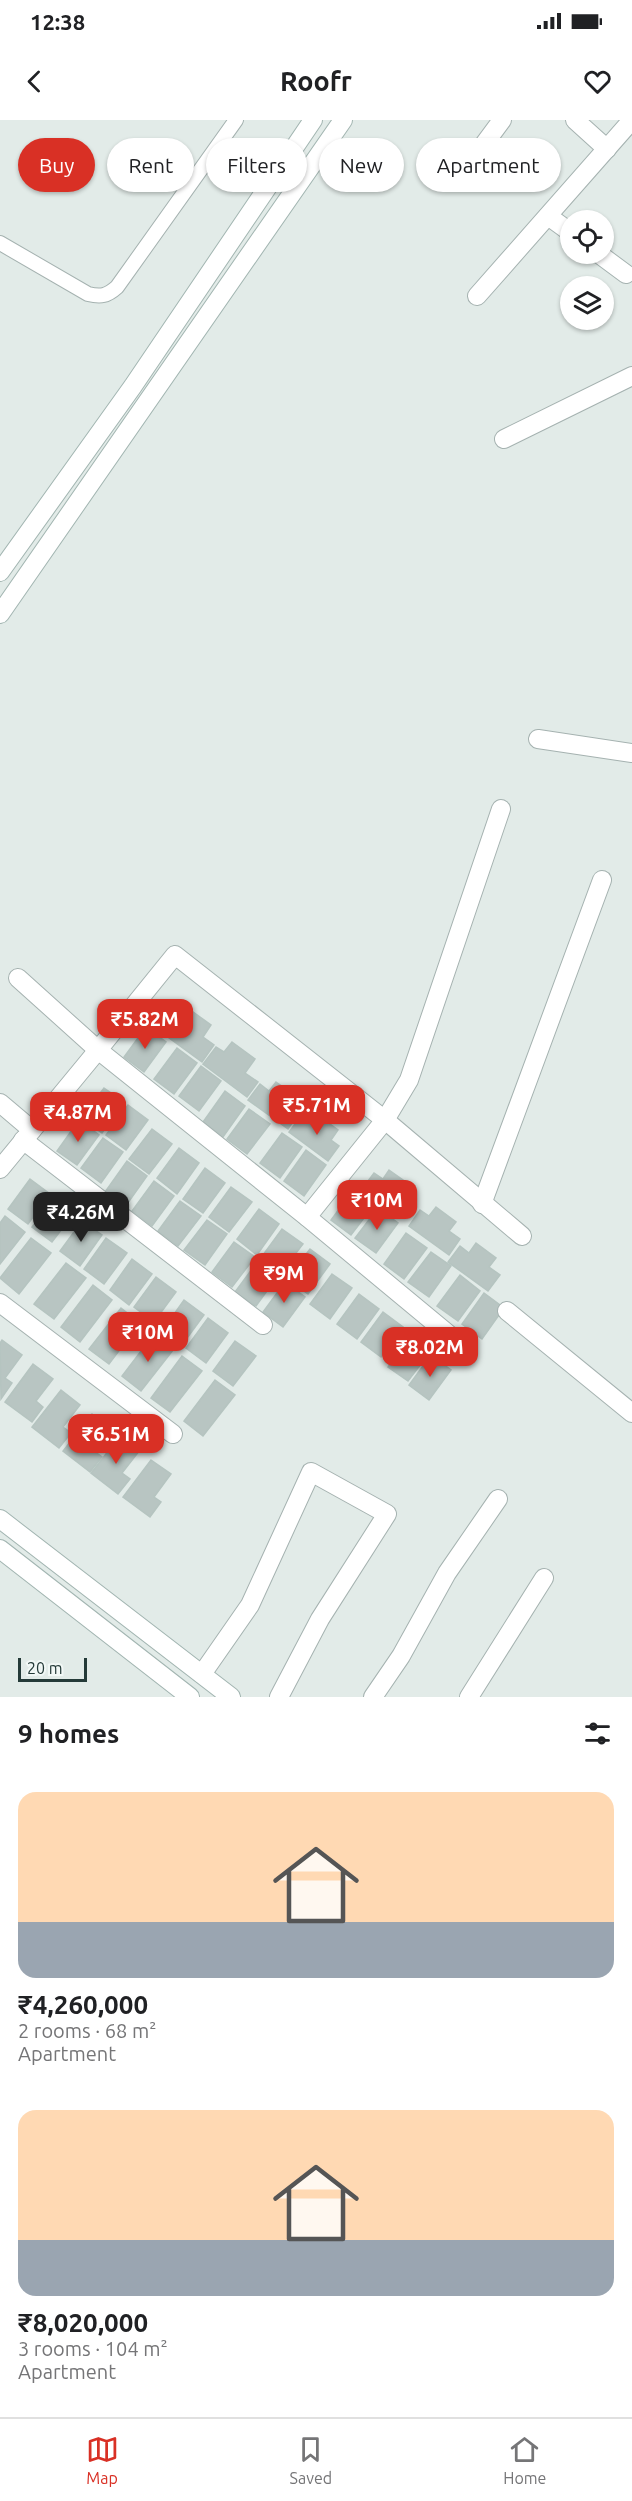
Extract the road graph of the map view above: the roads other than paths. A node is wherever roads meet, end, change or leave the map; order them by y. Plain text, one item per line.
1 (236, 120) edge
2 (312, 120) edge
3 (343, 120) edge
4 (502, 120) edge
5 (575, 120) edge
6 (632, 120) edge
7 (489, 138) edge
8 (619, 144) edge
9 (548, 216) junction
10 (560, 225) edge
11 (0, 243) edge
12 (612, 264) edge
13 (626, 274) dead end
14 (477, 296) dead end
15 (632, 376) edge
16 (504, 439) dead end
17 (0, 572) edge
18 (0, 614) edge
19 (538, 738) dead end
20 (632, 753) edge
21 (501, 809) dead end
22 (602, 880) dead end
23 (18, 978) dead end
24 (98, 1050) junction
25 (0, 1103) edge
26 (385, 1120) junction
27 (28, 1135) junction
28 (0, 1169) edge
29 (483, 1204) junction
30 (307, 1217) junction
31 (522, 1236) dead end
32 (0, 1303) edge
33 (507, 1311) dead end
34 (263, 1325) dead end
35 (465, 1348) dead end
36 (632, 1413) edge
37 (173, 1434) dead end
38 (498, 1499) dead end
39 (0, 1519) edge
40 (0, 1550) edge
41 (544, 1578) dead end
42 (202, 1674) junction
43 (190, 1697) edge
44 (231, 1697) edge
45 (279, 1697) edge
46 (373, 1697) edge
47 (469, 1697) edge

1 - 11 lane
2 - 17 street
3 - 18 street
4 - 7 street
5 - 8 street
6 - 8 street
8 - 9 street
9 - 10 street
9 - 14 street
12 - 13 street
15 - 16 street
19 - 20 street
21 - 26 street
22 - 29 street
23 - 24 street
24 - 26 street
24 - 27 street
24 - 30 street
25 - 27 street
26 - 29 street
26 - 30 street
27 - 28 street
27 - 34 street
29 - 31 street
30 - 35 street
32 - 37 street
33 - 36 street
38 - 46 street
39 - 42 street
40 - 43 street
41 - 47 street
42 - 44 street
42 - 45 street

